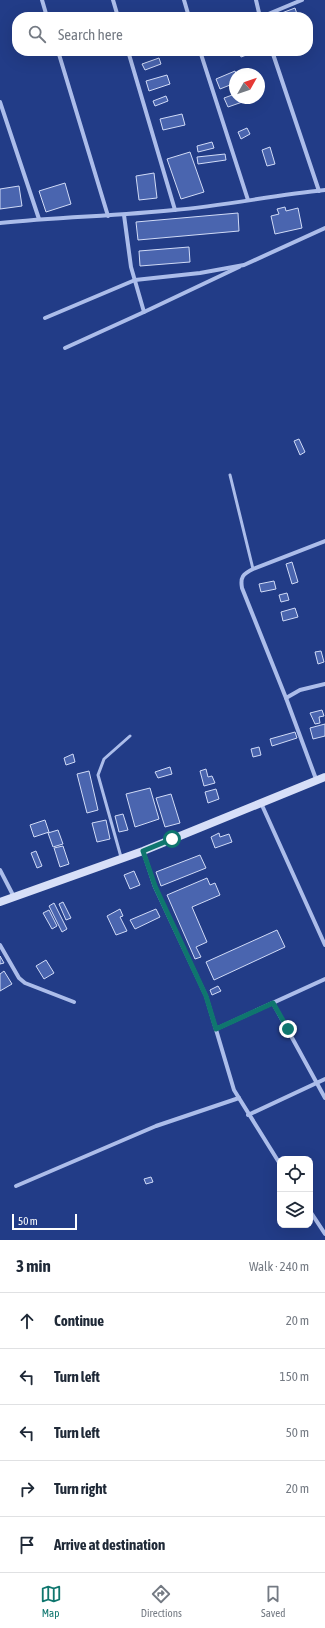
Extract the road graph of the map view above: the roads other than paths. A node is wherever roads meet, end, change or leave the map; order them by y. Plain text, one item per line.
1 (42, 0) edge
2 (113, 0) edge
3 (184, 0) edge
4 (256, 0) edge
5 (302, 0) edge
6 (46, 12) edge
7 (117, 12) edge
8 (188, 12) edge
9 (260, 12) edge
10 (273, 12) edge
11 (60, 56) edge
12 (129, 56) edge
13 (202, 56) edge
14 (274, 56) edge
15 (0, 102) edge
16 (325, 190) edge
17 (319, 191) junction
18 (248, 200) junction
19 (175, 210) junction
20 (124, 215) junction
21 (108, 216) junction
22 (39, 219) junction
23 (0, 223) edge
24 (325, 228) edge
25 (244, 265) junction
26 (135, 280) junction
27 (144, 312) junction
28 (45, 318) dead end
29 (65, 348) dead end
30 (230, 475) dead end
31 (325, 541) edge
32 (253, 569) junction
33 (325, 684) edge
34 (286, 698) junction
35 (130, 736) dead end
36 (322, 779) edge
37 (261, 802) junction
38 (143, 851) junction
39 (122, 859) junction
40 (0, 870) edge
41 (14, 897) junction
42 (0, 902) edge
43 (0, 945) edge
44 (325, 945) edge
45 (325, 979) edge
46 (74, 1002) dead end
47 (273, 1003) junction
48 (216, 1029) junction
49 (325, 1079) edge
50 (316, 1083) junction
51 (239, 1098) junction
52 (325, 1098) edge
53 (248, 1115) junction
54 (277, 1159) edge
55 (16, 1186) dead end
56 (313, 1216) edge
57 (325, 1234) edge

1 - 6 street
2 - 7 street
3 - 8 street
4 - 9 street
5 - 10 street
11 - 21 street
12 - 19 street
13 - 18 street
14 - 17 street
15 - 22 street
16 - 17 street
17 - 18 street
18 - 19 street
19 - 20 street
20 - 21 street
20 - 26 street
21 - 22 street
22 - 23 street
24 - 25 street
25 - 26 street
25 - 27 street
26 - 27 street
26 - 28 street
27 - 29 street
30 - 32 lane
31 - 32 street
32 - 34 street
33 - 34 street
34 - 36 street
35 - 39 lane
36 - 37 street
37 - 38 street
37 - 44 street
38 - 39 street
38 - 48 street
39 - 41 street
40 - 41 street
41 - 42 street
43 - 46 street
45 - 47 street
47 - 48 street
47 - 50 street
48 - 51 street
49 - 50 street
50 - 52 street
50 - 53 street
51 - 53 street
51 - 55 street
53 - 54 street
56 - 57 street

